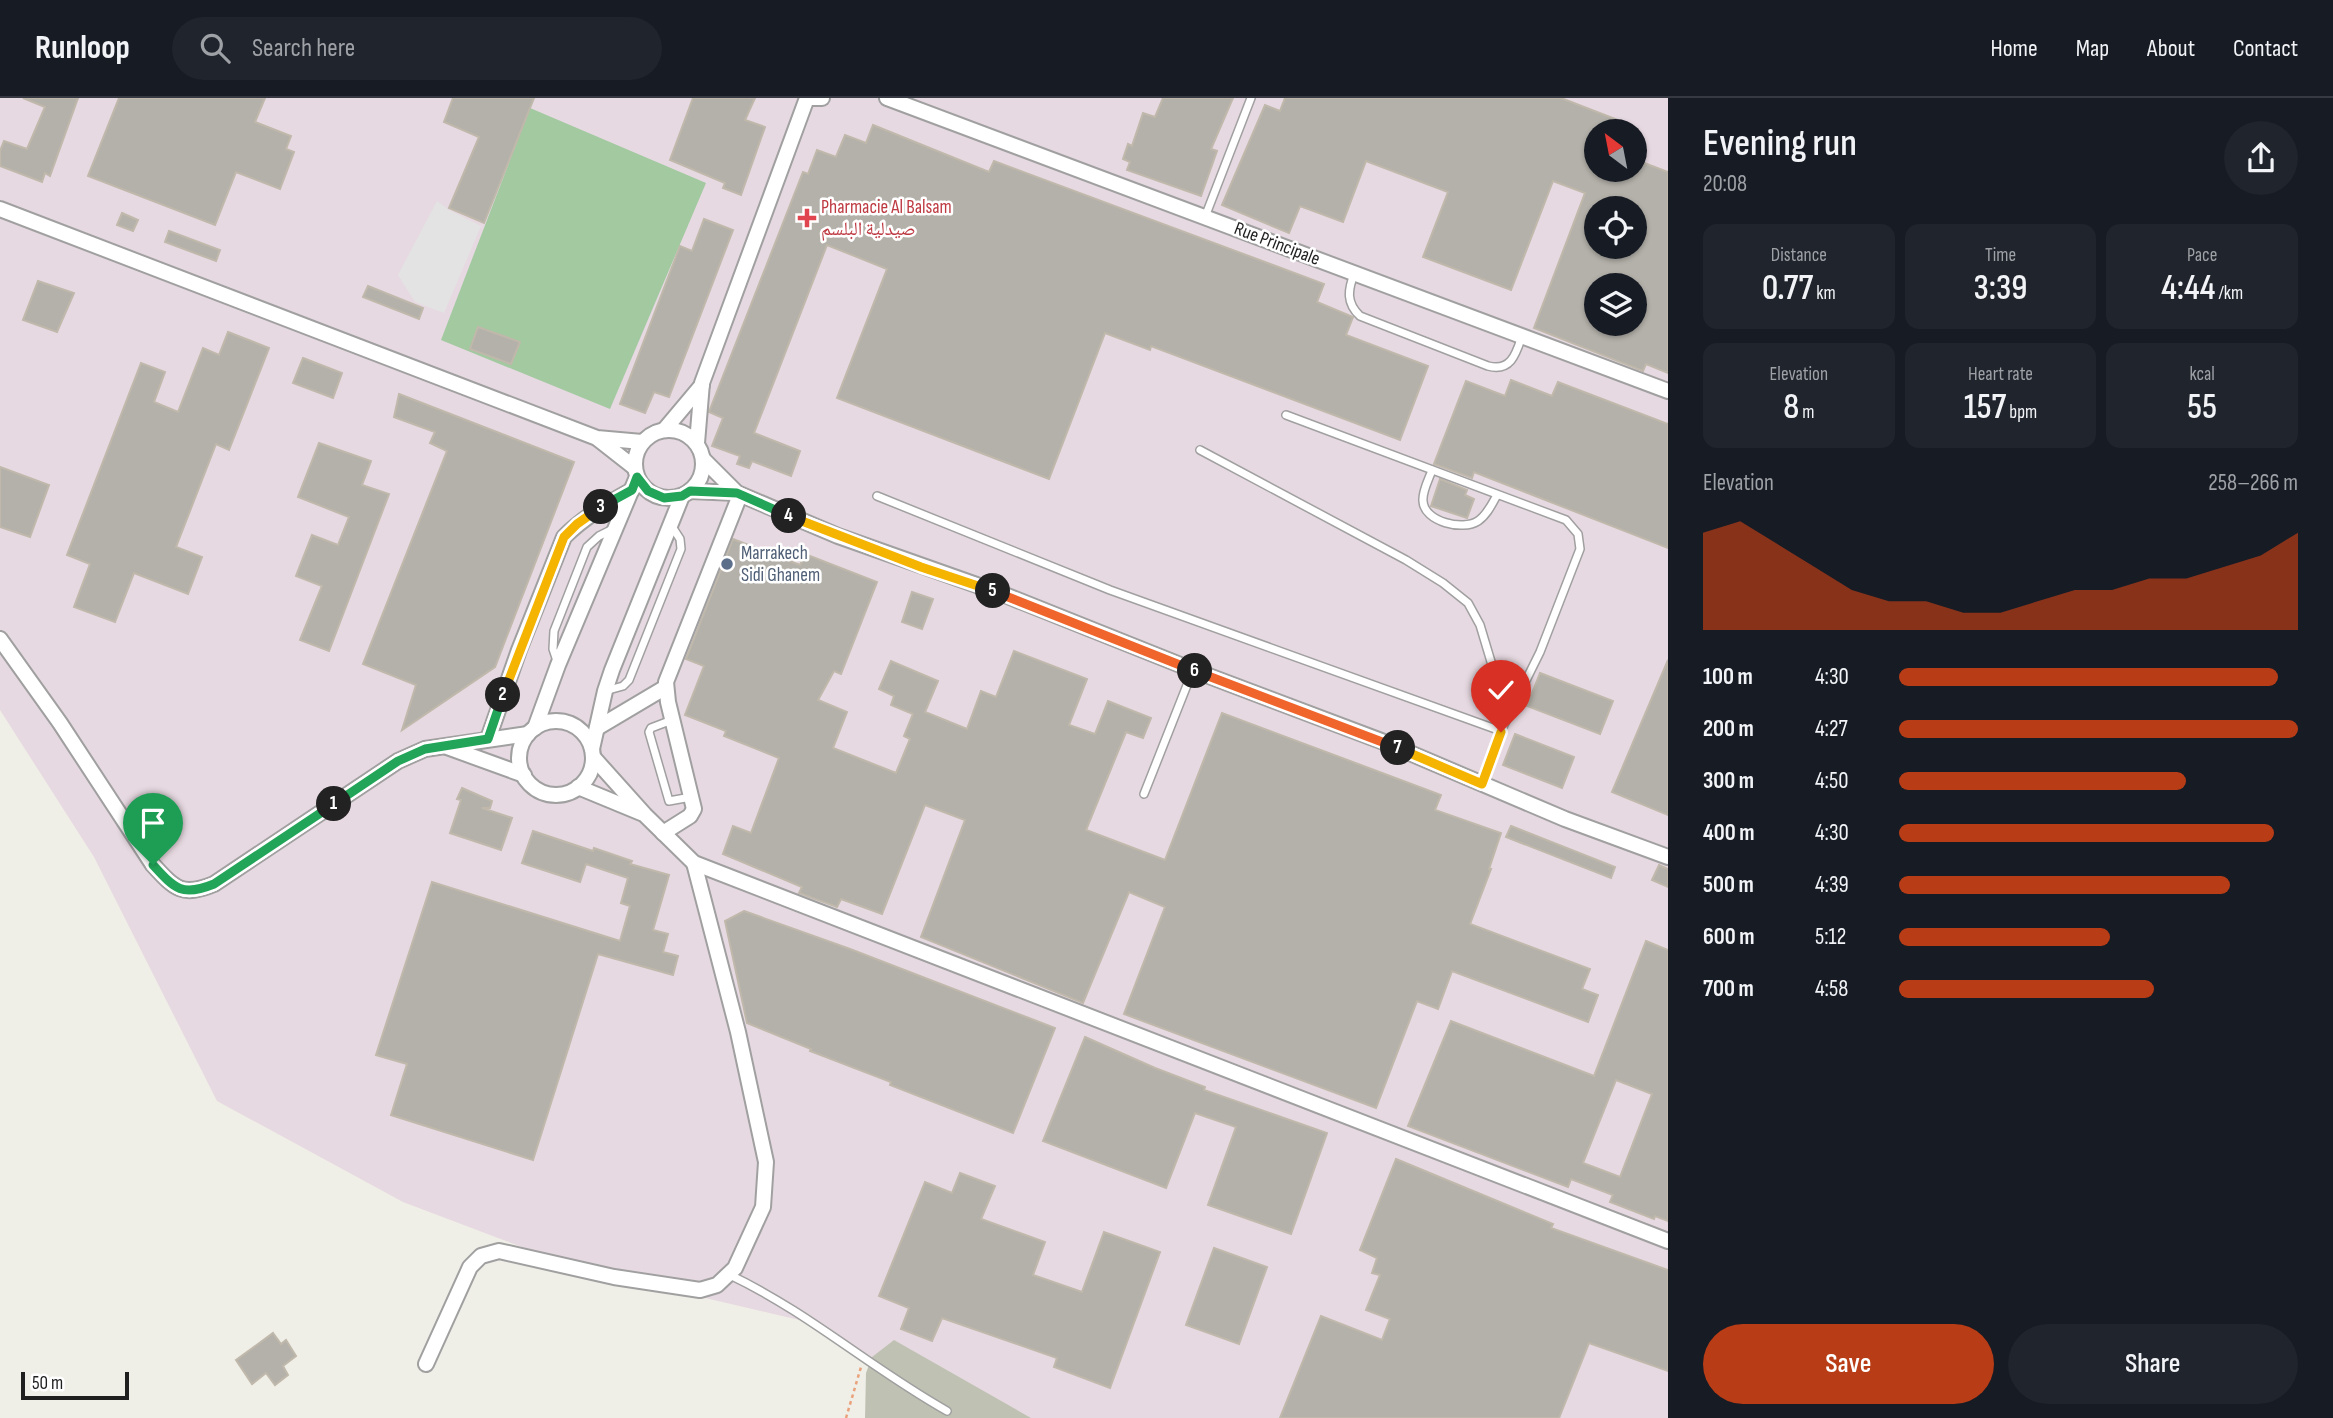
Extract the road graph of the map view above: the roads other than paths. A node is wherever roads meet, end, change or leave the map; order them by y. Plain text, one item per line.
1 (808, 98) edge
2 (822, 98) edge
3 (887, 98) edge
4 (1251, 98) edge
5 (0, 209) edge
6 (1205, 217) junction
7 (1354, 273) junction
8 (1522, 336) junction
9 (702, 383) junction
10 (1668, 391) edge
11 (1286, 415) dead end
12 (665, 429) junction
13 (597, 438) junction
14 (642, 443) junction
15 (697, 443) junction
16 (1200, 450) dead end
17 (703, 459) junction
18 (1432, 470) junction
19 (634, 478) junction
20 (686, 493) junction
21 (738, 494) junction
22 (1497, 495) junction
23 (877, 496) dead end
24 (0, 639) edge
25 (1193, 670) junction
26 (666, 687) junction
27 (672, 720) junction
28 (597, 728) junction
29 (532, 731) junction
30 (1501, 732) junction
31 (488, 739) junction
32 (445, 746) junction
33 (592, 753) junction
34 (524, 775) junction
35 (1482, 784) junction
36 (578, 787) junction
37 (1144, 794) dead end
38 (691, 797) junction
39 (645, 815) junction
40 (663, 833) junction
41 (1668, 857) edge
42 (694, 863) junction
43 (1668, 1241) edge
44 (730, 1275) junction
45 (426, 1364) dead end
46 (947, 1411) dead end

1 - 2 street
1 - 9 street
3 - 6 street, Rue Principale
4 - 6 lane
5 - 13 street
6 - 7 street, Rue Principale
7 - 8 street, Rue Principale
7 - 8 lane
8 - 10 street, Rue Principale
9 - 12 street
9 - 15 street
11 - 18 lane
12 - 14 street
12 - 15 street
13 - 14 street
13 - 19 street
14 - 19 street
15 - 17 street
16 - 30 lane
17 - 20 street
17 - 21 street
18 - 22 lane
18 - 22 lane
19 - 20 street
19 - 29 street
19 - 31 street
20 - 21 street
20 - 28 street
21 - 25 street
21 - 26 street
22 - 30 lane
23 - 30 lane
24 - 32 street
25 - 35 street
25 - 37 lane
26 - 27 street
26 - 28 street
27 - 38 street
27 - 38 lane
28 - 33 street
29 - 31 street
29 - 33 street
29 - 34 street
30 - 35 lane
31 - 32 street
32 - 34 street
33 - 36 street
33 - 39 street
34 - 36 street
35 - 41 street
36 - 39 street
38 - 40 street
39 - 40 street
40 - 42 street
42 - 43 street
42 - 44 street
44 - 45 street
44 - 46 lane

